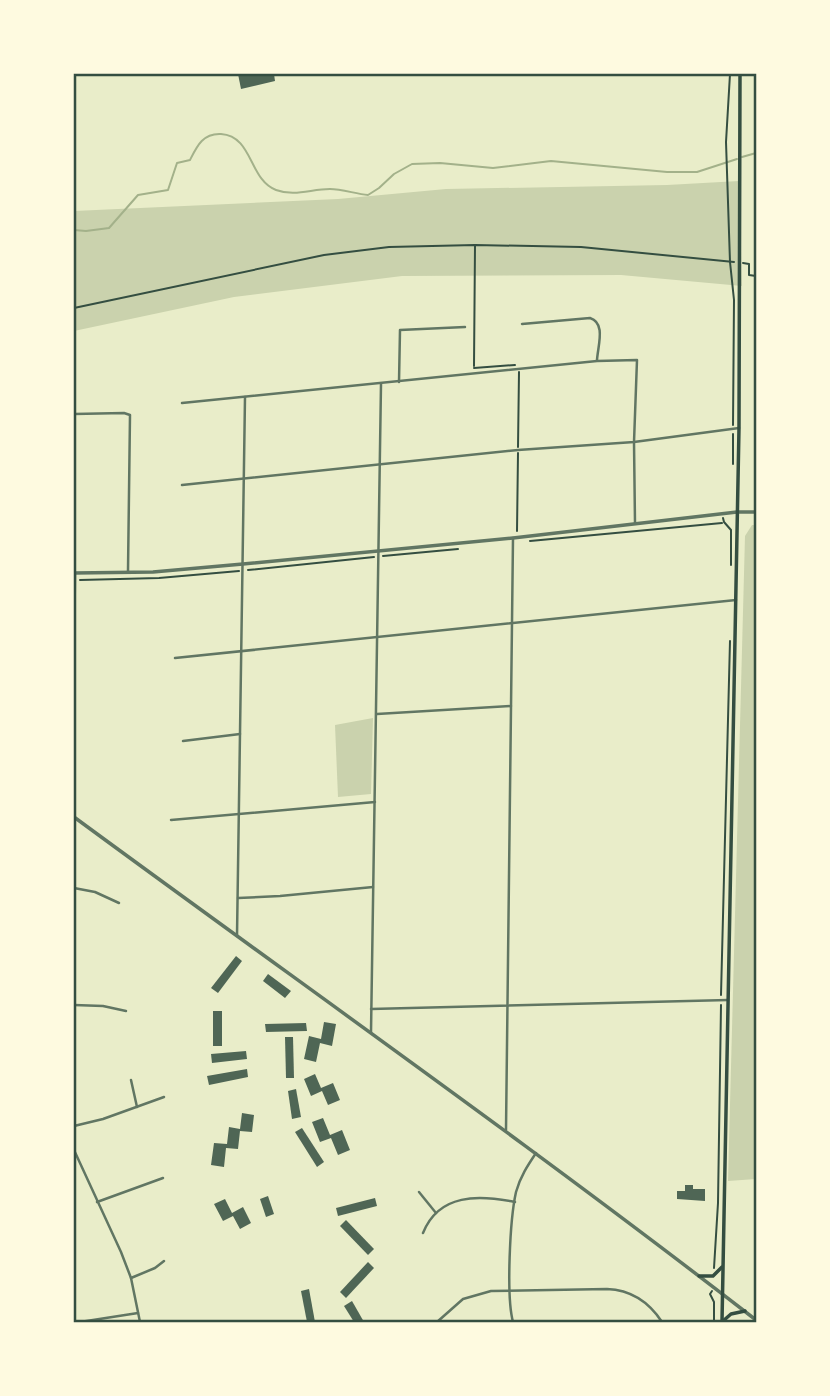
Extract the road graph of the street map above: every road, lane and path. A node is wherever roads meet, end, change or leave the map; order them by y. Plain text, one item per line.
1 (730, 74) edge
2 (740, 74) edge
3 (475, 245) junction
4 (730, 262) junction
5 (740, 262) junction
6 (749, 264) dead end
7 (757, 276) edge
8 (74, 307) edge
9 (523, 324) dead end
10 (466, 327) dead end
11 (597, 361) junction
12 (519, 369) junction
13 (399, 382) junction
14 (381, 384) junction
15 (245, 397) junction
16 (183, 403) dead end
17 (74, 414) edge
18 (740, 428) junction
19 (733, 429) junction
20 (634, 442) junction
21 (518, 450) junction
22 (733, 464) dead end
23 (380, 465) junction
24 (243, 479) junction
25 (182, 485) dead end
26 (737, 512) junction
27 (757, 512) edge
28 (723, 515) junction
29 (723, 522) junction
30 (635, 523) junction
31 (519, 536) junction
32 (513, 538) junction
33 (464, 548) dead end
34 (379, 550) junction
35 (383, 556) dead end
36 (373, 557) dead end
37 (243, 564) junction
38 (247, 570) dead end
39 (237, 571) dead end
40 (74, 573) edge
41 (128, 573) junction
42 (732, 574) dead end
43 (79, 580) dead end
44 (737, 600) junction
45 (513, 623) junction
46 (378, 637) junction
47 (730, 641) dead end
48 (243, 650) junction
49 (175, 657) dead end
50 (74, 660) edge
51 (511, 706) junction
52 (377, 714) junction
53 (240, 734) junction
54 (183, 741) dead end
55 (375, 802) junction
56 (239, 815) junction
57 (74, 817) edge
58 (171, 820) dead end
59 (373, 887) junction
60 (74, 888) edge
61 (238, 898) junction
62 (119, 904) dead end
63 (237, 937) junction
64 (721, 1000) junction
65 (728, 1000) junction
66 (507, 1004) junction
67 (74, 1005) edge
68 (371, 1009) junction
69 (126, 1011) dead end
70 (371, 1033) junction
71 (131, 1080) dead end
72 (164, 1097) dead end
73 (137, 1107) junction
74 (74, 1126) edge
75 (506, 1130) junction
76 (74, 1150) edge
77 (536, 1153) junction
78 (163, 1178) dead end
79 (419, 1192) dead end
80 (97, 1202) junction
81 (515, 1202) junction
82 (436, 1213) junction
83 (423, 1233) dead end
84 (164, 1261) dead end
85 (723, 1266) junction
86 (711, 1271) dead end
87 (699, 1276) junction
88 (131, 1278) junction
89 (509, 1291) junction
90 (710, 1294) dead end
91 (722, 1294) junction
92 (745, 1311) junction
93 (138, 1313) junction
94 (757, 1320) edge
95 (80, 1322) edge
96 (140, 1322) edge
97 (437, 1322) edge
98 (513, 1322) edge
99 (662, 1322) edge
100 (714, 1322) edge
101 (722, 1322) edge

1 - 4 path
2 - 5 main road
3 - 4 path
3 - 8 path
3 - 12 path
4 - 5 path
4 - 19 path
5 - 18 main road
6 - 7 path
9 - 11 street
10 - 13 street
11 - 12 street
11 - 20 street
12 - 13 street
12 - 21 path
13 - 14 street
14 - 15 street
14 - 23 street
15 - 16 street
15 - 24 street
17 - 41 street
18 - 19 street
18 - 26 main road
19 - 20 street
19 - 22 path
20 - 21 street
20 - 30 street
21 - 23 street
21 - 31 path
23 - 24 street
23 - 34 street
24 - 25 street
24 - 37 street
26 - 27 street
26 - 28 street
26 - 44 main road
28 - 29 path
28 - 30 street
29 - 31 path
29 - 42 path
30 - 31 street
31 - 32 street
32 - 34 street
32 - 45 street
33 - 35 path
34 - 37 street
34 - 46 street
36 - 38 path
37 - 41 street
37 - 48 street
39 - 43 path
40 - 41 street
40 - 50 street
44 - 45 street
44 - 65 main road
45 - 46 street
45 - 51 street
46 - 48 street
46 - 52 street
47 - 64 path
48 - 49 street
48 - 53 street
51 - 52 street
51 - 66 street
52 - 55 street
53 - 54 street
53 - 56 street
55 - 56 street
55 - 59 street
56 - 58 street
56 - 61 street
57 - 63 street
59 - 61 street
59 - 68 street
60 - 62 street
61 - 63 street
63 - 70 street
64 - 65 street
64 - 66 street
64 - 86 path
65 - 85 main road
66 - 68 street
66 - 75 street
67 - 69 street
68 - 70 street
70 - 75 street
71 - 73 street
72 - 73 street
73 - 74 street
75 - 77 street
76 - 80 street
77 - 81 street
77 - 87 street
78 - 80 street
79 - 82 street
80 - 88 street
81 - 82 street
81 - 89 street
82 - 83 street
84 - 88 street
85 - 87 main road
85 - 91 main road
87 - 91 street
88 - 93 street
89 - 97 street
89 - 98 street
89 - 99 street
90 - 100 path
91 - 92 street
91 - 101 main road
92 - 94 street
92 - 101 main road
93 - 95 street
93 - 96 street

